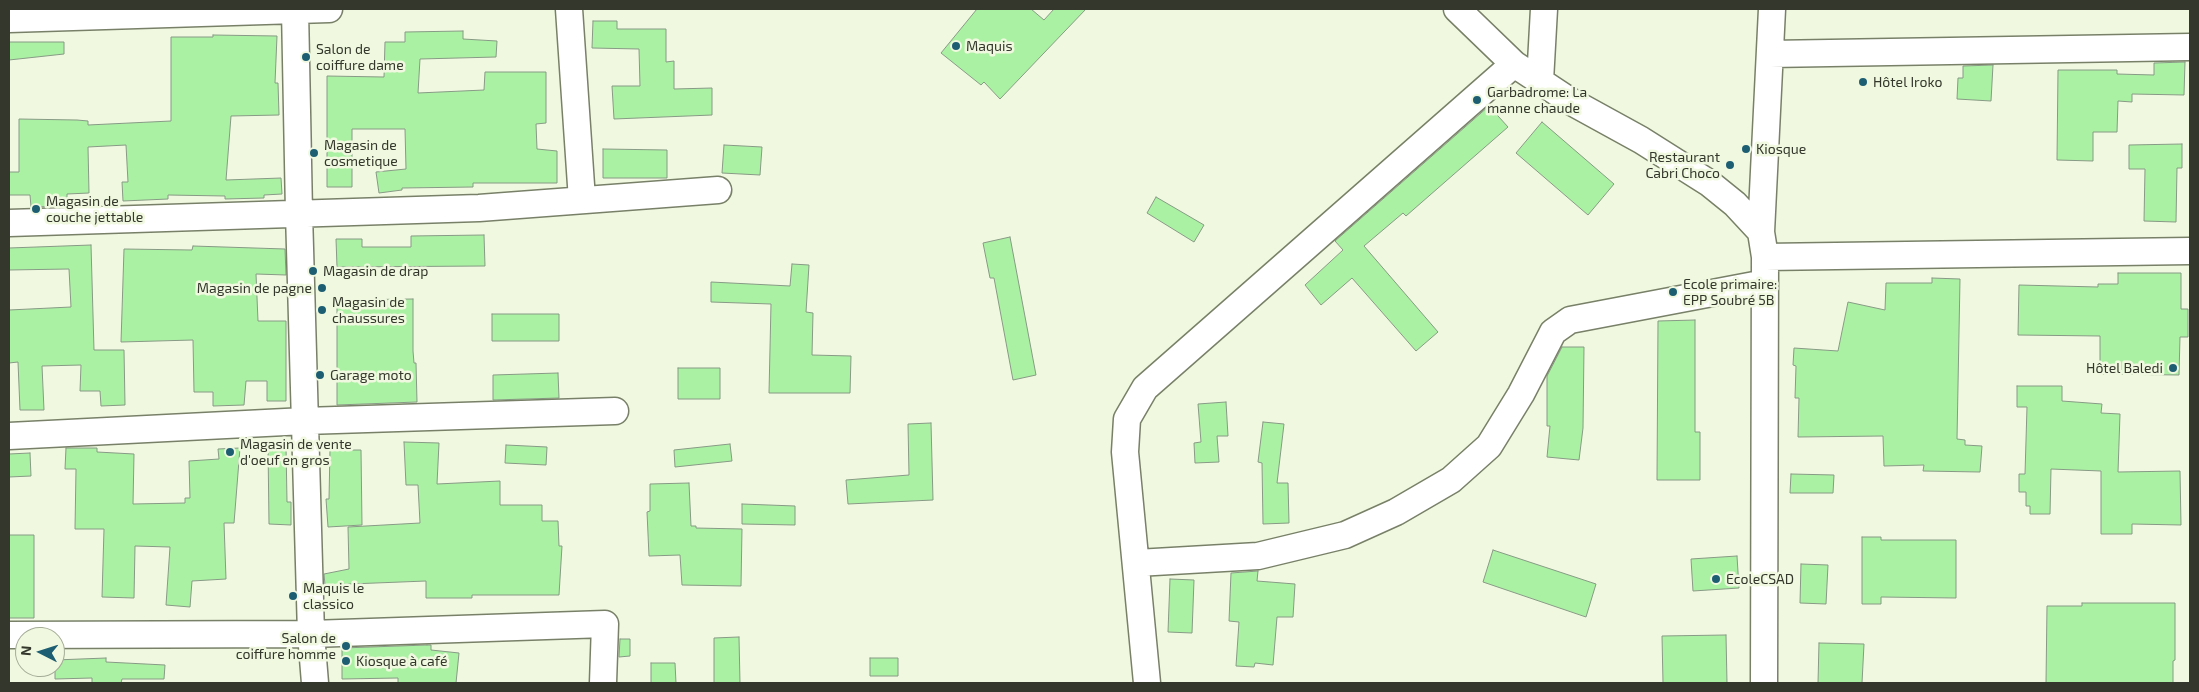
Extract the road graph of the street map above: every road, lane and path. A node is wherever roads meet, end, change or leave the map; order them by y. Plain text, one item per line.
1 (295, 9) edge
2 (329, 9) edge
3 (569, 9) edge
4 (1457, 9) edge
5 (1544, 9) edge
6 (1772, 9) edge
7 (9, 19) edge
8 (2190, 47) edge
9 (1770, 54) junction
10 (1514, 64) junction
11 (1540, 81) junction
12 (718, 190) dead end
13 (582, 200) junction
14 (299, 213) junction
15 (9, 223) edge
16 (2190, 251) edge
17 (1764, 257) junction
18 (614, 411) dead end
19 (305, 421) junction
20 (9, 436) edge
21 (1137, 563) junction
22 (311, 634) junction
23 (9, 635) edge
24 (315, 683) edge
25 (603, 683) edge
26 (1147, 683) edge
27 (1764, 683) edge

1 - 2 street
1 - 7 street
1 - 14 street
3 - 13 street
4 - 10 street
5 - 11 street
6 - 9 street
8 - 9 street
9 - 17 street
10 - 11 street
10 - 21 street
11 - 17 street
12 - 13 street
13 - 14 street
14 - 15 street
14 - 19 street
16 - 17 street
17 - 21 street
17 - 27 street
18 - 19 street
19 - 20 street
19 - 22 street
21 - 26 street
22 - 23 street
22 - 24 street
22 - 25 street

